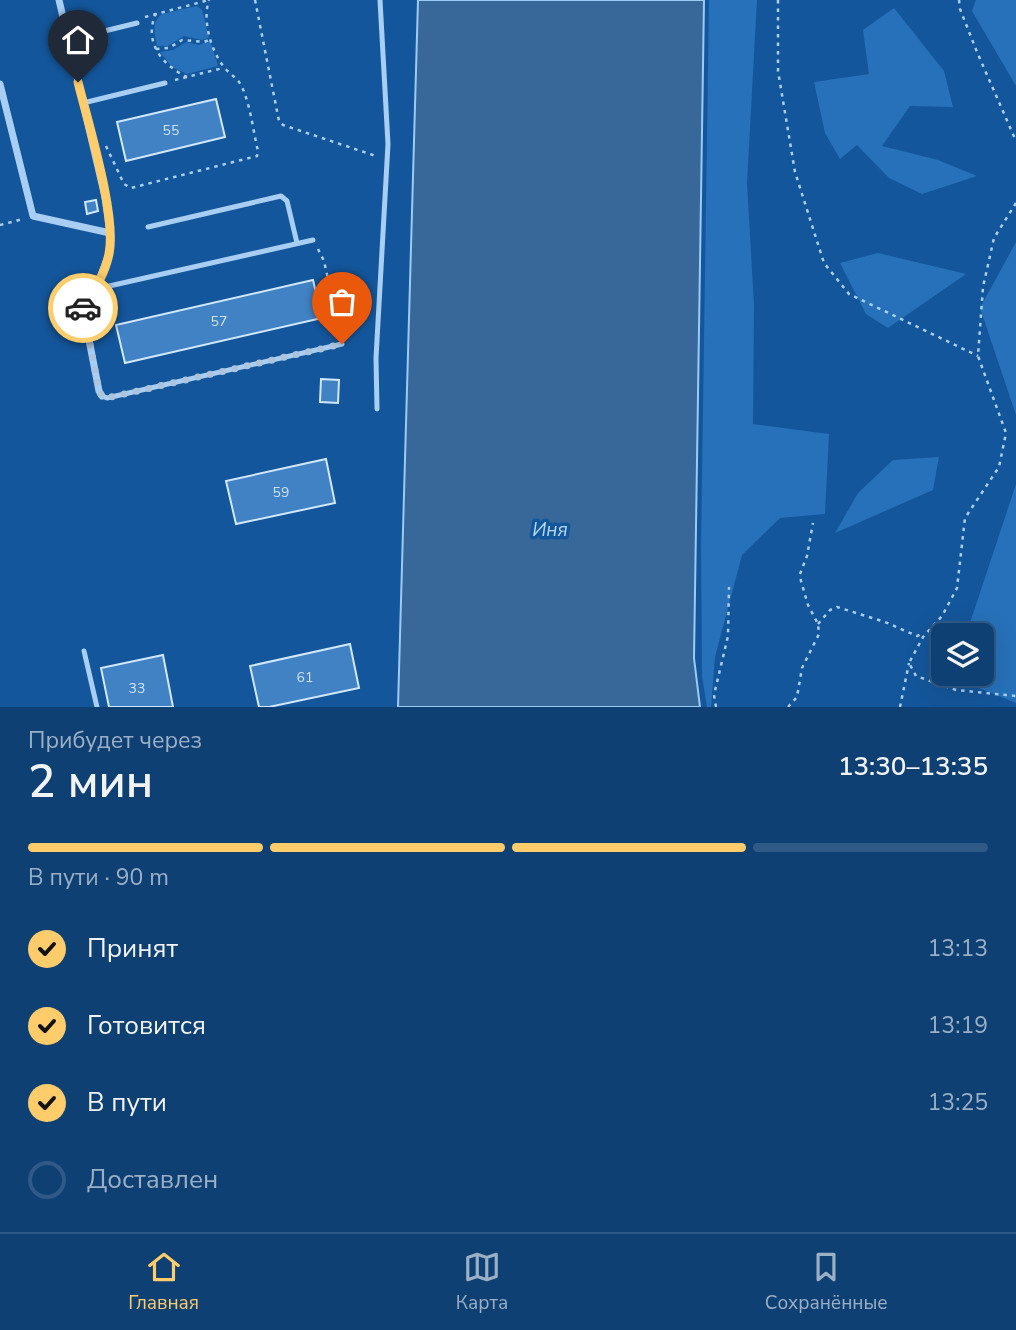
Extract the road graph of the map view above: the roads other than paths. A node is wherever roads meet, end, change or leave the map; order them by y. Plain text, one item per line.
1 (59, 0) edge
2 (380, 0) edge
3 (137, 23) road end
4 (68, 40) junction
5 (165, 83) road end
6 (0, 84) edge
7 (83, 103) junction
8 (148, 227) dead end
9 (110, 233) junction
10 (313, 240) road end
11 (297, 243) junction
12 (96, 289) junction
13 (342, 344) road end
14 (102, 396) joint
15 (377, 409) dead end
16 (84, 652) dead end
17 (97, 707) edge

1 - 4 street
2 - 15 lane
3 - 4 lane
4 - 7 street
5 - 7 lane
6 - 9 street
7 - 9 street
8 - 11 lane
9 - 12 street
10 - 11 lane
11 - 12 lane
12 - 14 street
13 - 14 lane
16 - 17 lane

